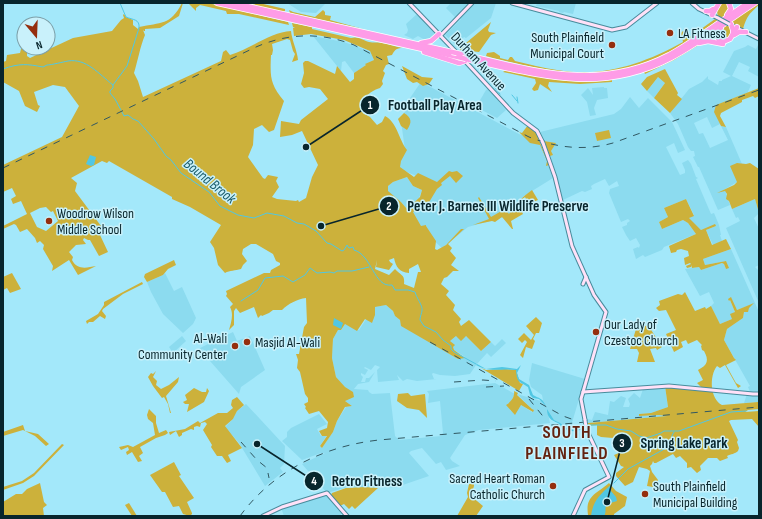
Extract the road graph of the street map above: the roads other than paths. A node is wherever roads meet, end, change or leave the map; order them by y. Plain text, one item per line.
1 (217, 3) edge
2 (234, 3) edge
3 (409, 3) edge
4 (471, 3) edge
5 (512, 3) edge
6 (517, 3) edge
7 (655, 3) edge
8 (693, 3) edge
9 (729, 3) edge
10 (748, 3) edge
11 (755, 3) edge
12 (716, 6) edge
13 (709, 13) junction
14 (718, 18) junction
15 (732, 18) junction
16 (730, 24) junction
17 (714, 26) junction
18 (605, 28) junction
19 (737, 28) junction
20 (444, 31) junction
21 (746, 32) junction
22 (436, 35) junction
23 (733, 35) junction
24 (388, 37) junction
25 (443, 39) junction
26 (759, 39) edge
27 (693, 45) junction
28 (407, 46) junction
29 (459, 55) junction
30 (466, 60) junction
31 (486, 88) dead end
32 (490, 88) junction
33 (546, 166) dead end
34 (552, 169) junction
35 (586, 277) junction
36 (583, 284) dead end
37 (583, 392) junction
38 (759, 394) edge
39 (264, 516) edge
40 (348, 516) edge
41 (573, 516) edge

1 - 28 highway
2 - 24 highway
3 - 22 main road, Durham Avenue
4 - 20 main road
4 - 22 main road
5 - 18 main road
6 - 18 main road
7 - 18 main road
8 - 13 main road
9 - 17 highway
10 - 17 highway
11 - 15 highway
12 - 13 highway
12 - 14 highway
13 - 14 main road
14 - 16 main road, bridge
15 - 23 highway
15 - 27 highway
16 - 19 main road
16 - 23 highway
17 - 29 highway
19 - 21 main road
19 - 23 highway
20 - 22 main road
20 - 25 main road
21 - 23 highway
21 - 26 main road
22 - 24 highway
22 - 25 main road, Durham Avenue
23 - 27 highway
24 - 29 highway, bridge
25 - 30 main road, Durham Avenue
27 - 30 highway
28 - 29 highway
28 - 30 highway
29 - 30 highway, bridge
30 - 32 main road, Durham Avenue
31 - 32 main road
32 - 34 main road, Durham Avenue
33 - 34 main road
34 - 35 main road
35 - 36 main road
35 - 37 main road
37 - 38 main road
37 - 41 main road, bridge
39 - 40 main road

